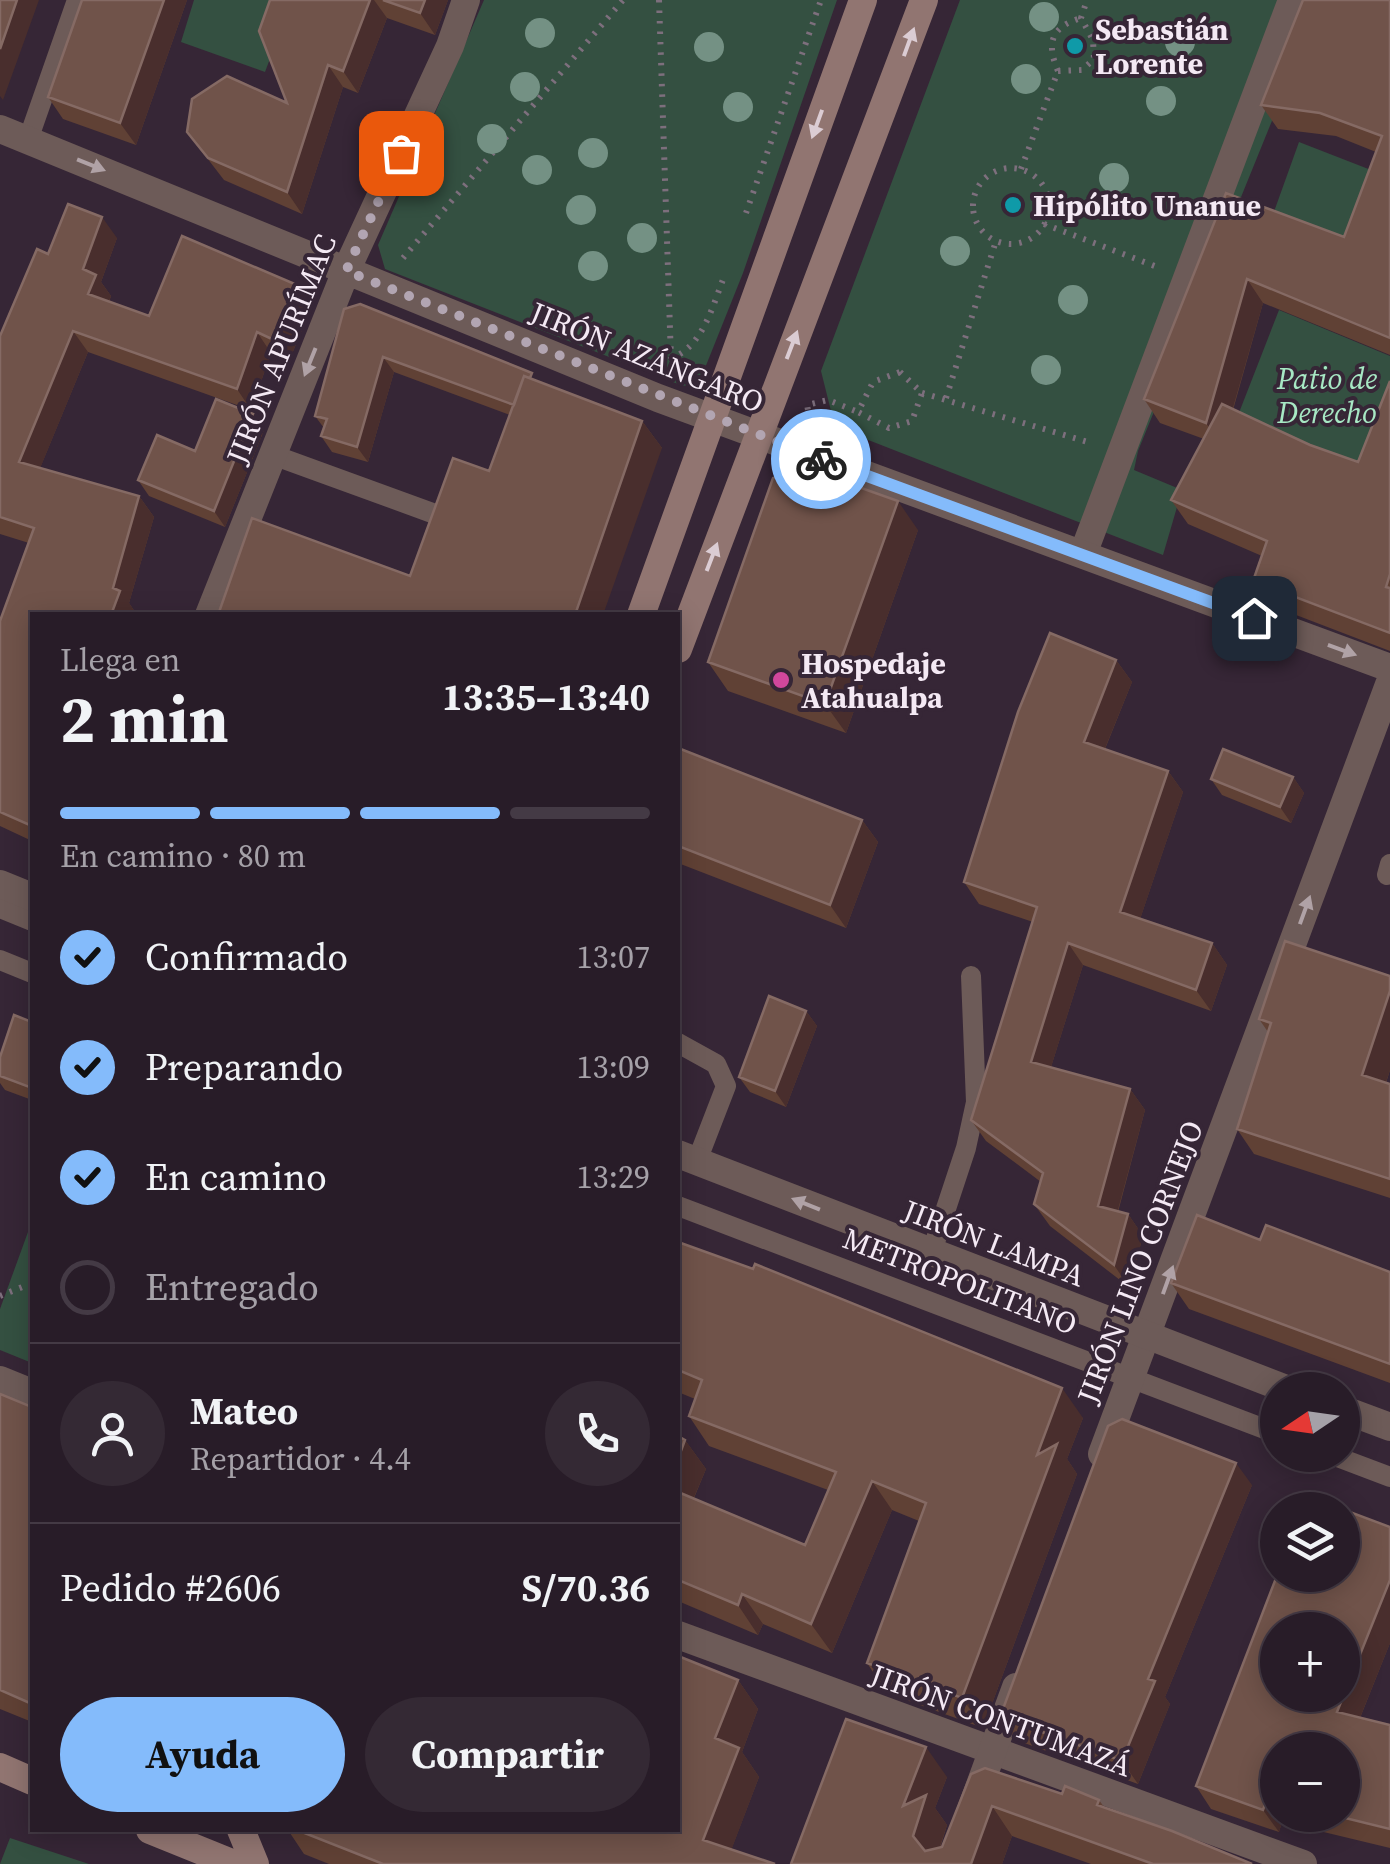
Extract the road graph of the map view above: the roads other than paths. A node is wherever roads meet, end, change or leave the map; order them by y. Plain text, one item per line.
1 (77, 0) edge
2 (466, 0) edge
3 (863, 0) edge
4 (924, 0) edge
5 (1292, 0) edge
6 (0, 129) edge
7 (28, 140) junction
8 (346, 271) junction
9 (711, 418) junction
10 (757, 436) junction
11 (273, 455) junction
12 (435, 514) edge
13 (1083, 554) junction
14 (210, 612) edge
15 (642, 612) edge
16 (680, 643) edge
17 (1390, 668) edge
18 (1390, 682) edge
19 (0, 884) edge
20 (30, 896) edge
21 (0, 908) edge
22 (30, 920) edge
23 (0, 960) edge
24 (30, 972) edge
25 (970, 976) dead end
26 (680, 1044) edge
27 (687, 1158) edge
28 (680, 1207) edge
29 (931, 1254) junction
30 (1146, 1338) junction
31 (1131, 1378) junction
32 (1260, 1379) edge
33 (0, 1380) edge
34 (30, 1392) edge
35 (1360, 1416) edge
36 (1260, 1427) edge
37 (1390, 1427) edge
38 (1360, 1466) edge
39 (1094, 1476) edge
40 (1390, 1477) edge
41 (680, 1636) edge
42 (1026, 1660) edge
43 (992, 1752) junction
44 (0, 1767) edge
45 (30, 1780) edge
46 (157, 1832) edge
47 (243, 1832) edge
48 (234, 1864) edge
49 (255, 1864) edge
50 (952, 1864) edge
51 (1303, 1864) edge

1 - 7 lane
2 - 8 street, JIRÓN APURÍMAC
3 -> 9 main road
10 -> 4 main road
5 - 13 street
6 - 7 street, JIRÓN AZÁNGARO
7 -> 8 street, JIRÓN AZÁNGARO
8 - 9 street, JIRÓN AZÁNGARO
8 -> 11 street, JIRÓN APURÍMAC
9 - 10 street, JIRÓN AZÁNGARO
9 - 15 main road
10 - 13 street, JIRÓN AZÁNGARO
16 -> 10 main road
11 - 12 lane
11 - 14 street, JIRÓN APURÍMAC
13 -> 17 street, JIRÓN AZÁNGARO
30 -> 18 street, JIRÓN LINO CORNEJO
19 - 20 street
21 - 22 lane
23 - 24 lane
25 - 29 lane
26 - 27 lane
29 -> 27 street, JIRÓN LAMPA
28 - 31 lane, METROPOLITANO
29 - 30 street, JIRÓN LAMPA
30 - 31 street, JIRÓN LINO CORNEJO
30 - 32 street, JIRÓN LAMPA
31 - 36 lane, METROPOLITANO
31 - 39 street, JIRÓN LINO CORNEJO
33 - 34 street
35 - 37 street
38 - 40 lane
41 - 43 street, JIRÓN CONTUMAZÁ
42 - 43 street
43 - 50 street
43 - 51 street, JIRÓN CONTUMAZÁ
44 - 45 main road
46 - 48 main road
47 - 49 main road

